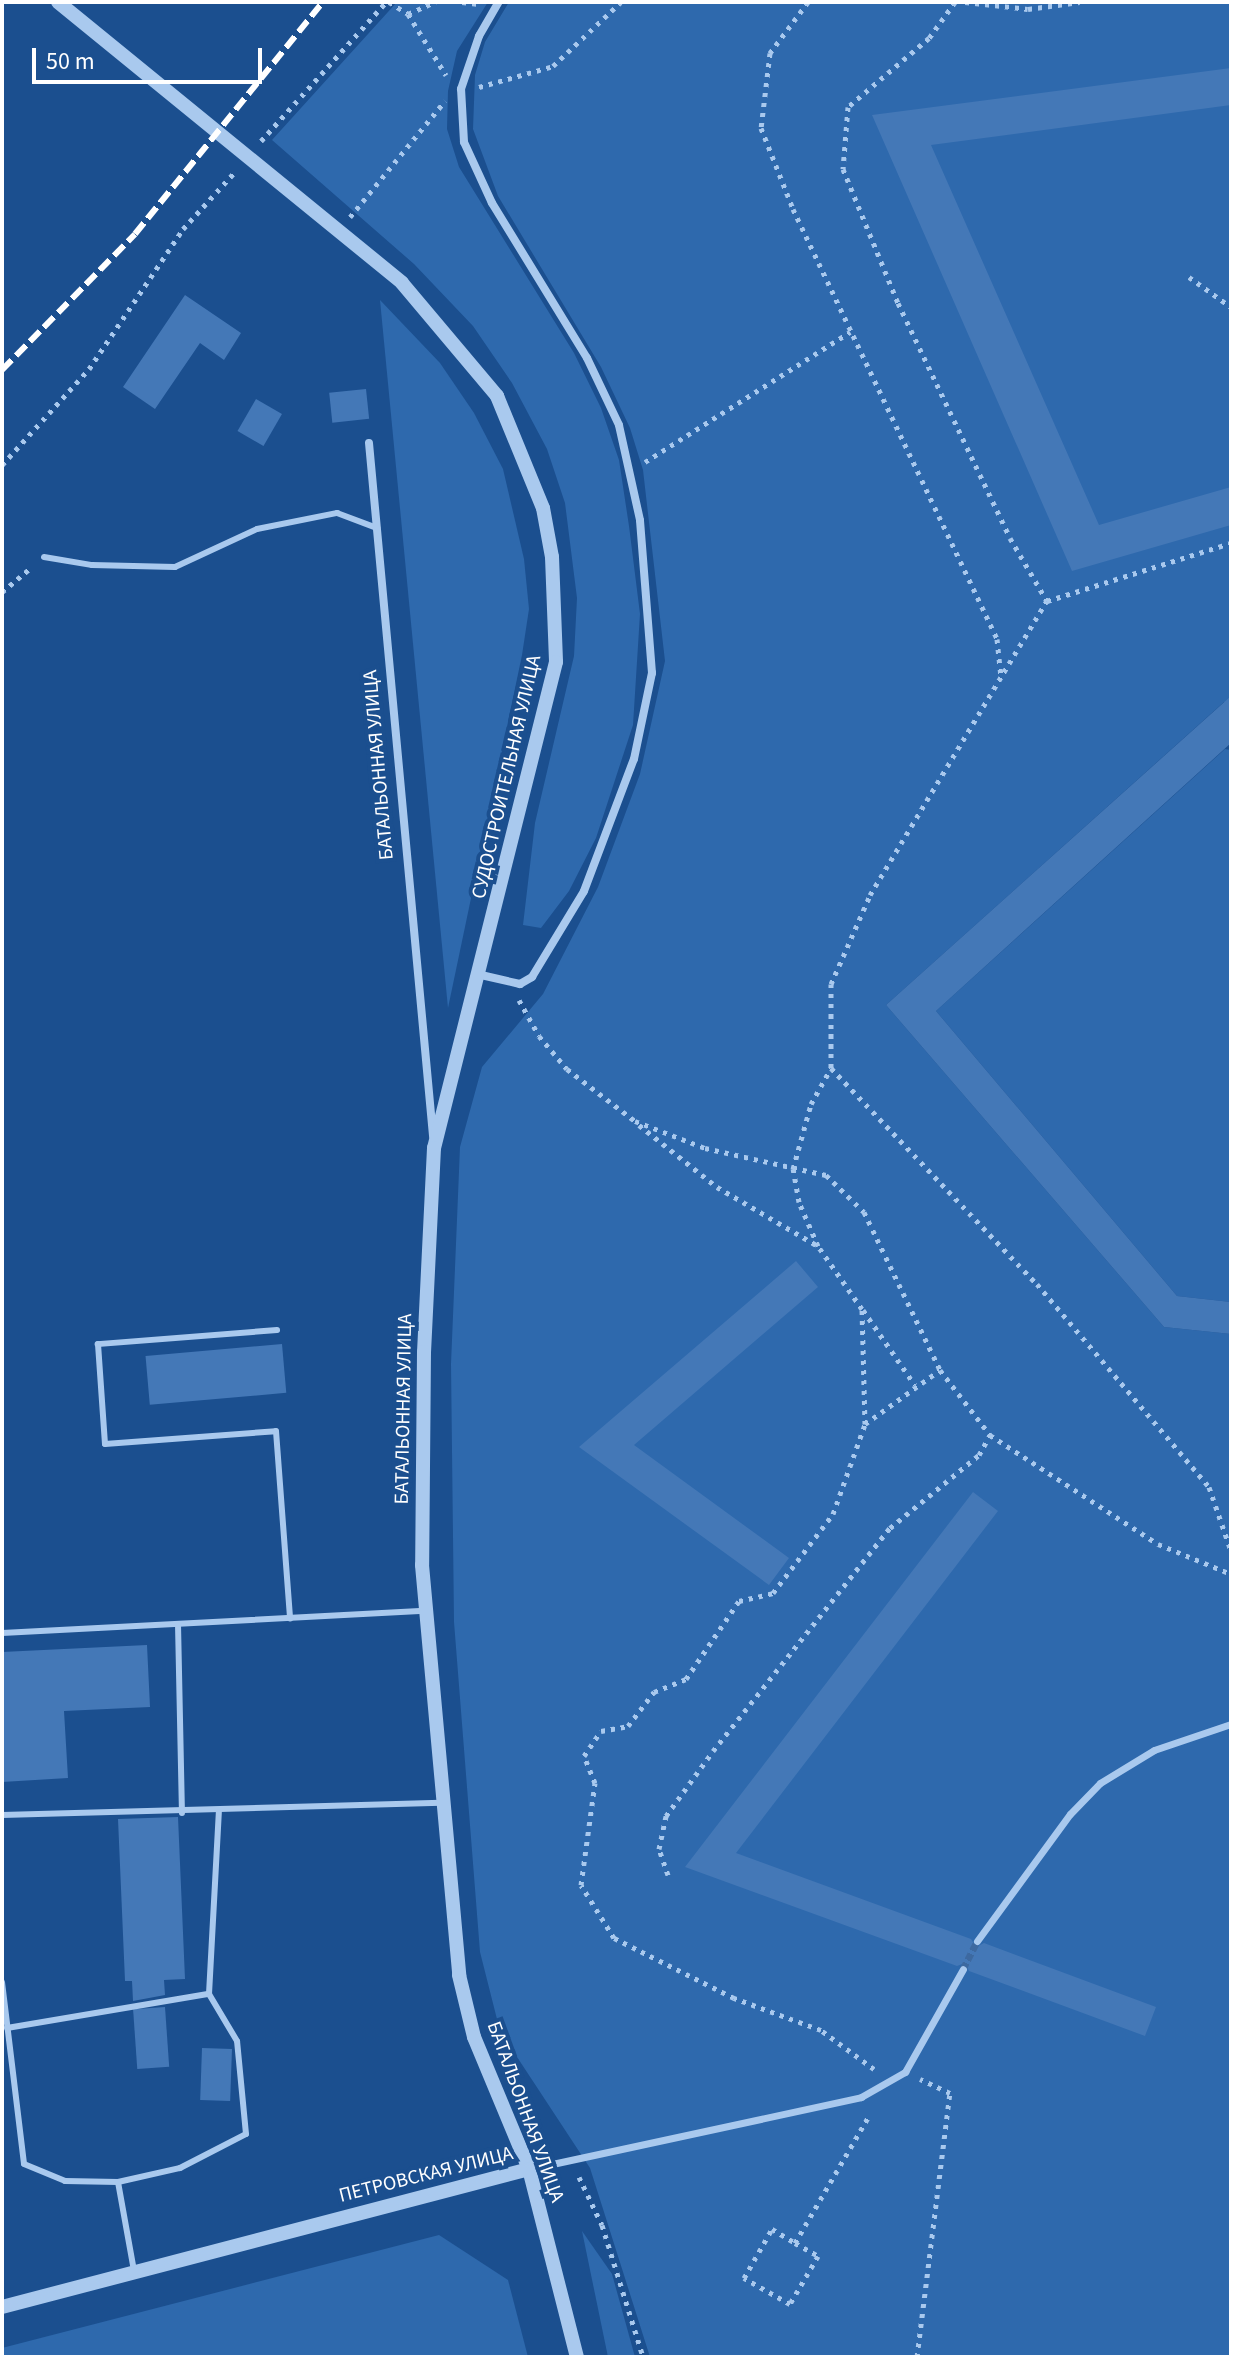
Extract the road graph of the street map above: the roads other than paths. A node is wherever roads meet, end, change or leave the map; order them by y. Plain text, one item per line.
1 (58, 2) edge
2 (499, 2) edge
3 (369, 443) dead end
4 (377, 528) junction
5 (44, 557) road end
6 (481, 975) junction
7 (434, 1148) junction
8 (277, 1330) dead end
9 (424, 1611) junction
10 (290, 1618) junction
11 (178, 1624) junction
12 (2, 1633) edge
13 (1231, 1724) edge
14 (441, 1803) junction
15 (219, 1812) junction
16 (182, 1813) junction
17 (2, 1815) edge
18 (977, 1941) tunnel mouth
19 (963, 1969) tunnel mouth
20 (2, 1982) edge
21 (209, 1994) junction
22 (7, 2028) junction
23 (529, 2169) junction
24 (118, 2182) junction
25 (134, 2271) junction
26 (2, 2307) edge
27 (577, 2357) edge

1 - 6 street, СУДОСТРОИТЕЛЬНАЯ УЛИЦА
2 - 6 street
3 - 4 street, БАТАЛЬОННАЯ УЛИЦА
4 - 5 lane
4 - 7 street, БАТАЛЬОННАЯ УЛИЦА
6 - 7 street, СУДОСТРОИТЕЛЬНАЯ УЛИЦА
7 - 9 street, БАТАЛЬОННАЯ УЛИЦА
8 - 10 lane
9 - 10 lane
9 - 14 street, БАТАЛЬОННАЯ УЛИЦА
10 - 11 lane
11 - 12 lane
11 - 16 lane
13 - 18 street
14 - 15 lane
14 - 23 street, БАТАЛЬОННАЯ УЛИЦА
15 - 16 lane
15 - 21 lane
16 - 17 lane
19 - 23 street, ПЕТРОВСКАЯ УЛИЦА
20 - 22 lane
21 - 22 lane
21 - 24 lane
22 - 24 lane
23 - 25 street, ПЕТРОВСКАЯ УЛИЦА
23 - 27 street, БАТАЛЬОННАЯ УЛИЦА
24 - 25 lane
25 - 26 street, ПЕТРОВСКАЯ УЛИЦА

